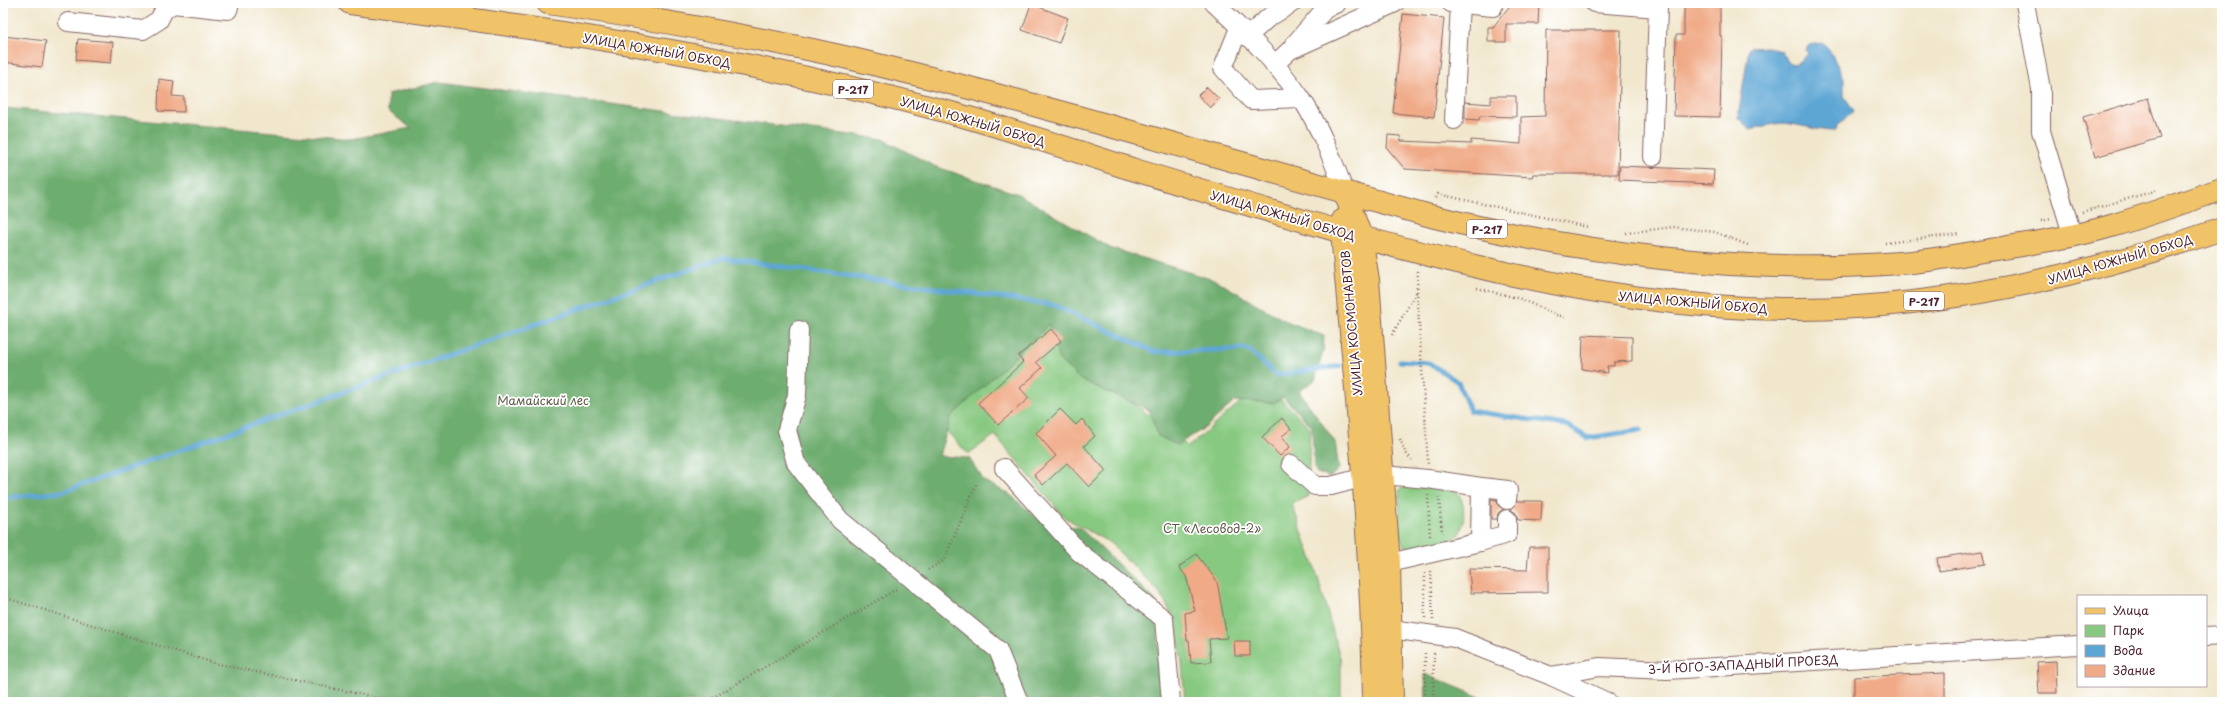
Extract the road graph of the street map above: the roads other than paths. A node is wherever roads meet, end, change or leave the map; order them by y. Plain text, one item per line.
1 (230, 3) edge
2 (350, 3) edge
3 (548, 3) edge
4 (1214, 3) edge
5 (1292, 3) edge
6 (1337, 3) edge
7 (1395, 3) edge
8 (1456, 3) edge
9 (1594, 3) edge
10 (2025, 3) edge
11 (1493, 7) dead end
12 (68, 22) dead end
13 (1243, 33) junction
14 (1290, 50) junction
15 (1274, 65) junction
16 (1300, 98) junction
17 (1454, 120) dead end
18 (1652, 157) dead end
19 (2222, 189) edge
20 (1344, 193) junction
21 (2069, 225) junction
22 (2222, 229) edge
23 (1352, 235) junction
24 (799, 330) dead end
25 (1290, 464) dead end
26 (1004, 468) dead end
27 (1374, 476) junction
28 (1481, 487) junction
29 (1508, 500) dead end
30 (1507, 519) dead end
31 (1480, 542) junction
32 (1389, 563) junction
33 (1392, 629) junction
34 (2222, 636) edge
35 (2207, 637) edge
36 (2077, 645) edge
37 (1551, 676) junction
38 (1019, 702) edge
39 (1171, 702) edge
40 (1374, 702) edge
41 (1392, 702) edge
42 (1607, 702) edge

1 - 12 street
2 - 23 main road, УЛИЦА ЮЖНЫЙ ОБХОД / Р-217
3 - 20 main road, Р-217
4 - 13 street
5 - 13 street
6 - 14 street
7 - 14 street
8 - 11 street
8 - 17 street
9 - 18 street
10 - 21 street
13 - 15 street
13 - 16 street
14 - 15 street
15 - 16 street
16 - 20 street
19 - 21 main road, Р-217
20 - 21 main road, Р-217
20 - 23 main road, УЛИЦА КОСМОНАВТОВ
22 - 23 main road, УЛИЦА ЮЖНЫЙ ОБХОД / Р-217
23 - 27 main road, УЛИЦА КОСМОНАВТОВ
24 - 38 street
25 - 27 street
26 - 39 street
27 - 28 street
27 - 32 main road, УЛИЦА КОСМОНАВТОВ
27 - 40 main road, УЛИЦА КОСМОНАВТОВ
28 - 29 street
28 - 31 street
30 - 31 street
31 - 32 street
32 - 33 main road, УЛИЦА КОСМОНАВТОВ
33 - 37 street
33 - 41 main road, УЛИЦА КОСМОНАВТОВ
34 - 35 street
36 - 37 street, 3-Й ЮГО-ЗАПАДНЫЙ ПРОЕЗД
37 - 42 street

